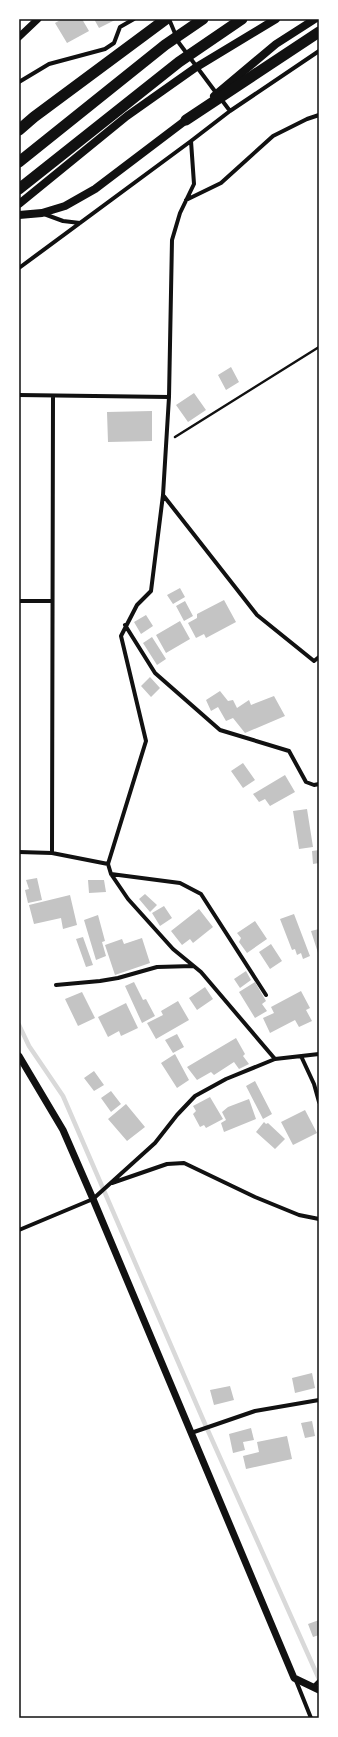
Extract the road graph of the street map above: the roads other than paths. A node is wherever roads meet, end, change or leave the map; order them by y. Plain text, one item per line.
1 (38, 19) edge
2 (134, 19) edge
3 (162, 19) edge
4 (203, 19) edge
5 (242, 19) edge
6 (276, 19) edge
7 (314, 19) edge
8 (168, 21) edge
9 (319, 32) edge
10 (19, 37) edge
11 (319, 51) edge
12 (19, 82) edge
13 (230, 112) junction
14 (319, 115) edge
15 (186, 120) junction
16 (19, 130) edge
17 (191, 141) junction
18 (19, 162) edge
19 (19, 189) edge
20 (186, 200) junction
21 (19, 204) edge
22 (42, 213) junction
23 (19, 215) edge
24 (80, 223) junction
25 (24, 264) junction
26 (19, 265) edge
27 (19, 268) edge
28 (19, 396) edge
29 (53, 396) junction
30 (169, 398) junction
31 (163, 495) junction
32 (19, 601) edge
33 (52, 601) junction
34 (125, 625) junction
35 (319, 657) edge
36 (319, 784) edge
37 (19, 852) edge
38 (52, 854) junction
39 (108, 864) junction
40 (111, 874) junction
41 (194, 966) junction
42 (56, 985) dead end
43 (266, 995) dead end
44 (319, 1054) edge
45 (19, 1056) edge
46 (301, 1056) junction
47 (275, 1059) junction
48 (319, 1102) edge
49 (110, 1184) junction
50 (94, 1199) junction
51 (319, 1219) edge
52 (19, 1230) edge
53 (319, 1400) edge
54 (191, 1433) junction
55 (294, 1678) junction
56 (319, 1681) edge
57 (316, 1689) edge
58 (312, 1718) edge

1 - 10 street
2 - 12 street
3 - 8 street
4 - 18 highway
5 - 19 highway
6 - 21 main road
7 - 15 main road
8 - 13 street
8 - 16 highway
9 - 15 highway
11 - 13 street
13 - 17 street
14 - 20 street
15 - 22 main road
17 - 20 street
17 - 24 street
20 - 30 street
22 - 23 main road
22 - 24 street
24 - 25 street
25 - 26 street
25 - 27 street
28 - 29 street
29 - 30 street
29 - 33 street
30 - 31 street
31 - 34 street
31 - 35 street
32 - 33 street
33 - 38 street
34 - 36 street
34 - 39 street
37 - 38 street
38 - 39 street
39 - 40 street
40 - 41 street
40 - 43 street
41 - 42 street
41 - 47 street
44 - 46 street
45 - 50 street
46 - 47 street
46 - 48 street
47 - 49 street
49 - 50 street
49 - 51 street
50 - 52 street
50 - 54 street
53 - 54 street
54 - 55 street
55 - 57 street
55 - 58 street
56 - 57 street

